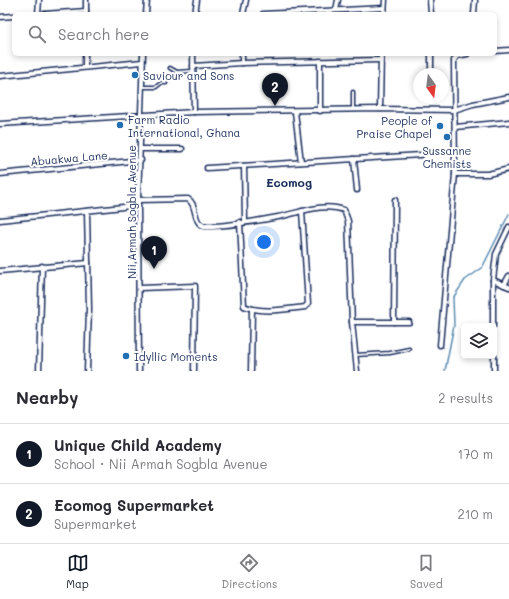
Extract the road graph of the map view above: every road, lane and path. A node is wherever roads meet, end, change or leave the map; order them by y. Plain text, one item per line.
1 (39, 0) edge
2 (86, 0) edge
3 (147, 0) edge
4 (197, 0) edge
5 (246, 0) edge
6 (338, 0) edge
7 (385, 0) edge
8 (430, 0) edge
9 (475, 0) edge
10 (384, 8) junction
11 (336, 10) junction
12 (38, 12) edge
13 (86, 12) edge
14 (146, 12) edge
15 (195, 12) edge
16 (243, 12) edge
17 (300, 12) edge
18 (384, 12) edge
19 (430, 12) edge
20 (474, 12) edge
21 (12, 16) edge
22 (0, 17) edge
23 (509, 50) edge
24 (497, 51) edge
25 (85, 56) edge
26 (143, 56) edge
27 (193, 56) edge
28 (242, 56) edge
29 (381, 56) edge
30 (431, 56) edge
31 (454, 56) edge
32 (381, 60) junction
33 (320, 61) junction
34 (142, 62) junction
35 (242, 63) junction
36 (193, 66) junction
37 (85, 68) junction
38 (170, 68) dead end
39 (431, 68) edge
40 (193, 71) junction
41 (0, 76) edge
42 (166, 83) dead end
43 (142, 87) junction
44 (353, 92) dead end
45 (509, 97) edge
46 (380, 109) junction
47 (353, 110) junction
48 (454, 110) junction
49 (320, 111) junction
50 (194, 112) junction
51 (295, 112) junction
52 (141, 114) junction
53 (509, 122) edge
54 (0, 124) edge
55 (456, 127) junction
56 (182, 149) dead end
57 (141, 150) junction
58 (421, 155) dead end
59 (354, 159) junction
60 (141, 160) junction
61 (301, 162) junction
62 (244, 166) junction
63 (207, 168) dead end
64 (509, 169) edge
65 (0, 174) edge
66 (455, 174) junction
67 (357, 190) dead end
68 (138, 200) junction
69 (395, 200) dead end
70 (87, 211) junction
71 (302, 211) junction
72 (0, 220) edge
73 (240, 222) junction
74 (246, 222) junction
75 (509, 227) edge
76 (88, 263) junction
77 (42, 266) junction
78 (0, 271) edge
79 (509, 276) edge
80 (493, 280) junction
81 (507, 286) edge
82 (140, 288) junction
83 (252, 309) junction
84 (352, 322) junction
85 (394, 322) junction
86 (409, 322) dead end
87 (493, 323) edge
88 (440, 344) dead end
89 (409, 349) dead end
90 (355, 355) junction
91 (494, 359) edge
92 (39, 371) edge
93 (88, 371) edge
94 (139, 371) edge
95 (194, 371) edge
96 (251, 371) edge
97 (357, 371) edge
98 (494, 371) edge

1 - 12 street
2 - 13 street
3 - 14 street
4 - 15 street
5 - 16 street
6 - 11 street
7 - 10 street
8 - 19 street
9 - 20 street
10 - 11 street
10 - 18 street
11 - 17 street
21 - 22 street
23 - 24 street
25 - 37 street
26 - 34 street, Nii Armah Sogbla Avenue
27 - 36 street
28 - 35 street
29 - 32 street
30 - 39 street
31 - 48 street
32 - 33 street
32 - 46 street
33 - 35 street
33 - 49 street
34 - 37 street
34 - 43 street, Nii Armah Sogbla Avenue
35 - 36 street
36 - 40 street
37 - 41 street
38 - 40 lane
40 - 50 street
42 - 43 lane
43 - 52 street, Nii Armah Sogbla Avenue
44 - 47 lane
45 - 48 street
46 - 47 street
46 - 48 street
47 - 49 street
48 - 55 street
49 - 51 street
50 - 51 street
50 - 52 street
51 - 61 street
52 - 54 street
52 - 57 street, Nii Armah Sogbla Avenue
53 - 55 street
55 - 66 street
56 - 57 street
57 - 60 street, Nii Armah Sogbla Avenue
58 - 59 street
59 - 61 street
59 - 67 street
60 - 65 street, Abuakwa Lane
60 - 68 street, Nii Armah Sogbla Avenue
61 - 62 street
62 - 63 street
62 - 74 street
64 - 66 street
66 - 88 street
68 - 70 street
68 - 73 street
68 - 82 street, Nii Armah Sogbla Avenue
69 - 85 street
70 - 72 street
70 - 76 street
71 - 74 street
71 - 83 street
71 - 84 street
73 - 74 street
73 - 83 street
75 - 80 street
76 - 77 street
76 - 93 street
77 - 78 street
77 - 92 street
79 - 81 street
80 - 81 street
80 - 87 street
82 - 94 street, Nii Armah Sogbla Avenue
82 - 95 street
83 - 96 street
84 - 85 street
84 - 90 street
85 - 86 street
89 - 90 lane
90 - 97 street
91 - 98 street

